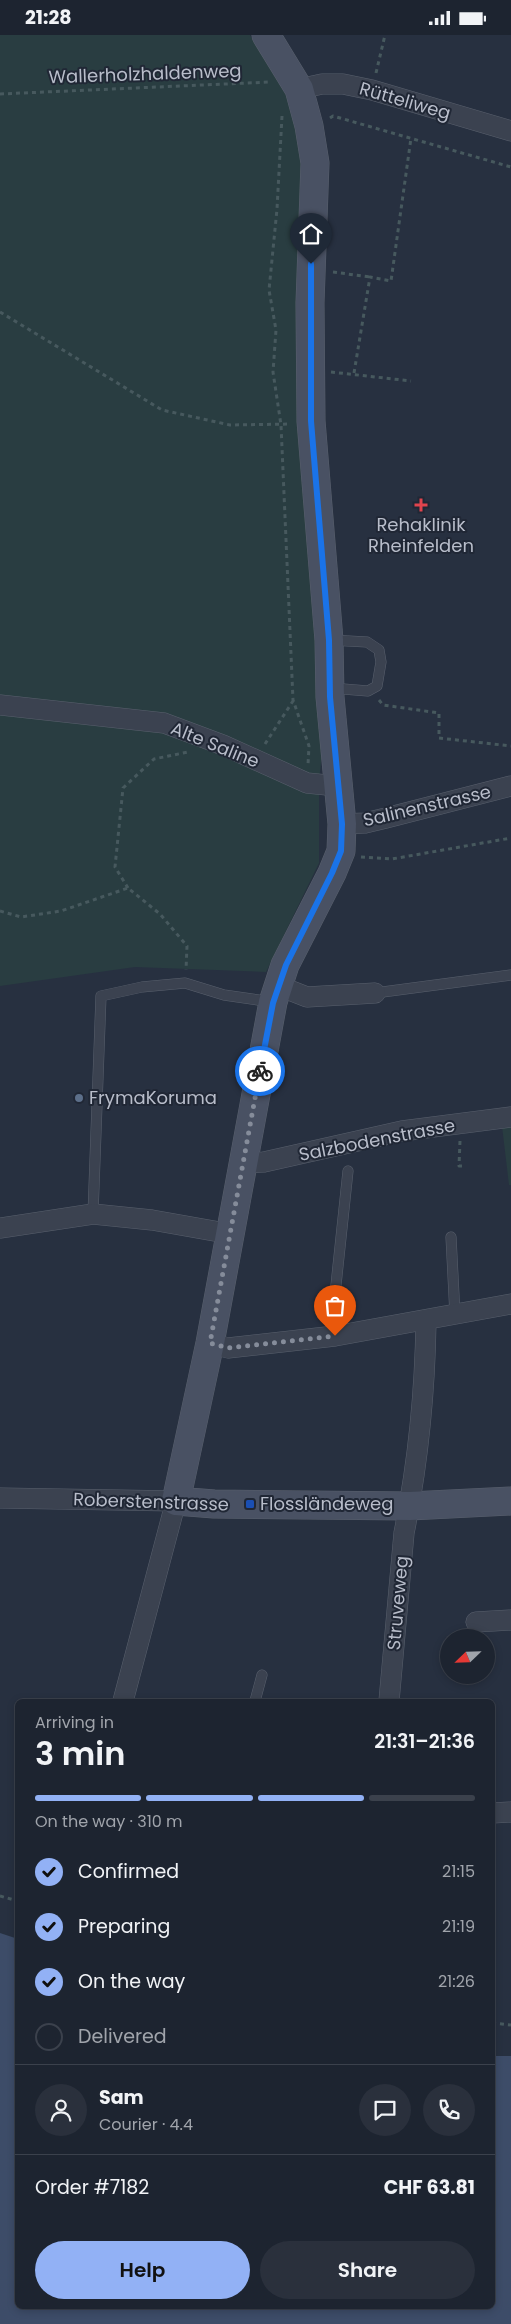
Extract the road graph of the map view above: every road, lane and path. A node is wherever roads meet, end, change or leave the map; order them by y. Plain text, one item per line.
1 (266, 35) edge
2 (385, 35) edge
3 (264, 75) dead end
4 (283, 84) junction
5 (372, 90) junction
6 (0, 94) edge
7 (282, 110) dead end
8 (309, 126) junction
9 (511, 131) edge
10 (411, 138) junction
11 (511, 167) edge
12 (0, 312) edge
13 (328, 371) dead end
14 (354, 373) junction
15 (411, 381) dead end
16 (311, 421) junction
17 (281, 425) junction
18 (329, 640) junction
19 (330, 688) junction
20 (372, 689) junction
21 (293, 700) junction
22 (0, 705) edge
23 (223, 745) junction
24 (511, 745) edge
25 (254, 761) junction
26 (307, 783) junction
27 (511, 786) edge
28 (337, 787) junction
29 (342, 824) junction
30 (511, 838) edge
31 (341, 851) junction
32 (128, 889) junction
33 (0, 911) edge
34 (511, 975) edge
35 (185, 983) junction
36 (375, 993) joint
37 (276, 994) junction
38 (511, 1117) edge
39 (456, 1124) junction
40 (244, 1163) junction
41 (462, 1166) dead end
42 (348, 1171) dead end
43 (92, 1214) junction
44 (0, 1228) edge
45 (231, 1234) junction
46 (451, 1237) dead end
47 (511, 1304) edge
48 (455, 1315) junction
49 (426, 1321) junction
50 (335, 1336) junction
51 (210, 1343) junction
52 (0, 1498) edge
53 (176, 1501) junction
54 (511, 1501) edge
55 (410, 1506) junction
56 (511, 1620) edge
57 (476, 1622) dead end
58 (262, 1675) dead end
59 (125, 1699) edge
60 (256, 1699) edge
61 (389, 1699) edge
62 (511, 1812) edge
63 (495, 1813) edge
64 (0, 1896) edge
65 (15, 1900) edge
66 (495, 2023) edge
67 (511, 2025) edge

1 - 4 street
2 - 5 path
3 - 4 path
4 - 5 street, Rütteliweg
4 - 6 path, Wallerholzhaldenweg
4 - 8 street
5 - 9 street, Rütteliweg
7 - 17 path
8 - 10 path
8 - 16 street
10 - 11 path
10 - 14 path
12 - 17 path
13 - 14 path
14 - 15 path
16 - 17 path
16 - 18 street
17 - 21 path
18 - 19 street
18 - 20 lane
19 - 20 lane
19 - 28 street
20 - 24 path
21 - 25 path
21 - 26 path
22 - 23 street, Alte Saline
23 - 25 street, Alte Saline
23 - 32 path
25 - 26 street, Alte Saline
26 - 28 street, Alte Saline
27 - 29 street, Salinenstrasse
28 - 29 street
29 - 31 street
30 - 31 path
31 - 37 street
32 - 33 path
32 - 35 path
34 - 36 lane
35 - 37 lane
35 - 43 lane
36 - 37 street
37 - 40 street
38 - 39 street, Salzbodenstrasse
39 - 40 street, Salzbodenstrasse
39 - 41 path
40 - 45 street
42 - 50 lane
43 - 44 street
43 - 45 street
45 - 51 street
46 - 48 lane
47 - 48 street
48 - 49 street
49 - 50 street
49 - 55 street, Struveweg
50 - 51 street
51 - 53 street
52 - 53 street, Roberstenstrasse
53 - 55 street, Roberstenstrasse
53 - 59 street
54 - 55 street, Roberstenstrasse
55 - 61 street, Struveweg
56 - 57 street
58 - 60 lane
62 - 63 street
64 - 65 path
66 - 67 path

